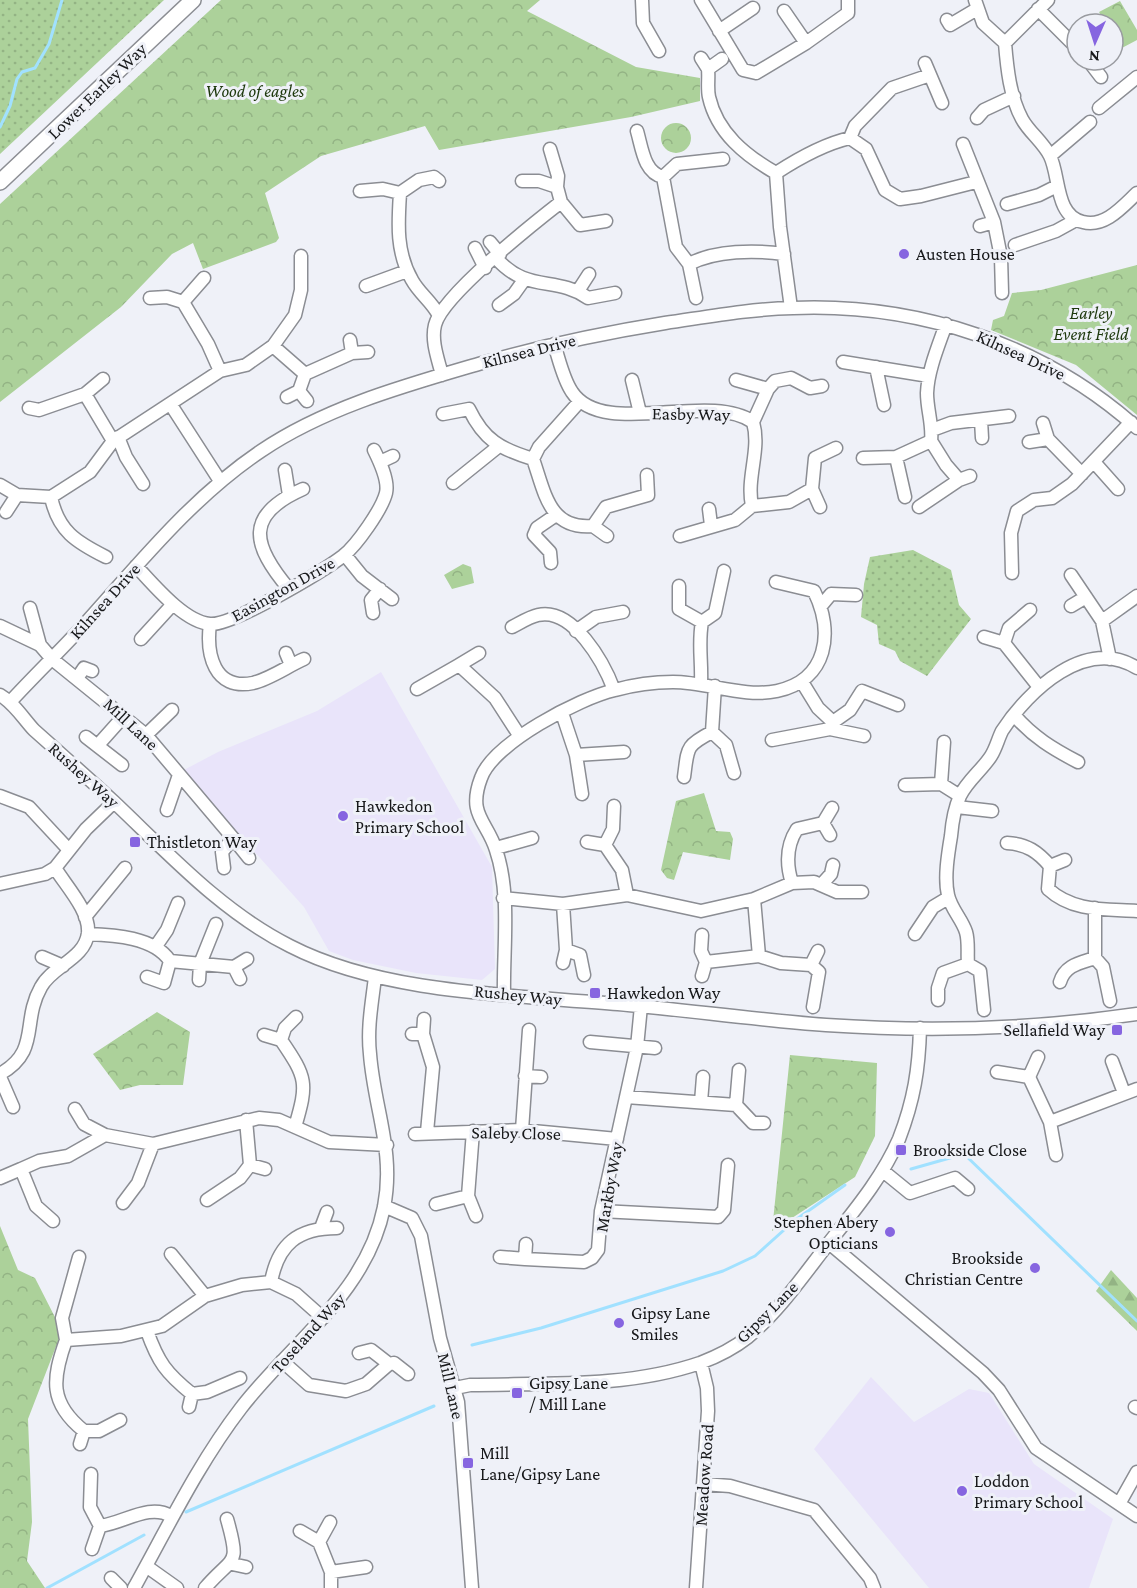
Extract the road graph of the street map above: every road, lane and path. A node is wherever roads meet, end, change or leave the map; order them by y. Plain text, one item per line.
1 (193, 0) edge
2 (642, 0) edge
3 (701, 0) edge
4 (848, 0) edge
5 (1048, 0) edge
6 (976, 5) edge
7 (753, 8) dead end
8 (1038, 9) junction
9 (784, 11) dead end
10 (950, 25) dead end
11 (719, 31) junction
12 (1065, 36) edge
13 (806, 43) junction
14 (1005, 43) junction
15 (659, 51) dead end
16 (722, 59) dead end
17 (1097, 72) edge
18 (1101, 77) dead end
19 (1137, 77) edge
20 (1014, 96) junction
21 (942, 103) dead end
22 (1100, 108) dead end
23 (977, 118) dead end
24 (1090, 122) dead end
25 (637, 131) dead end
26 (850, 138) junction
27 (963, 144) dead end
28 (550, 149) dead end
29 (1050, 156) junction
30 (723, 159) dead end
31 (777, 173) junction
32 (663, 177) junction
33 (439, 181) dead end
34 (522, 181) dead end
35 (0, 182) edge
36 (976, 182) junction
37 (1057, 186) junction
38 (557, 187) junction
39 (360, 191) dead end
40 (400, 193) junction
41 (1137, 193) edge
42 (561, 202) junction
43 (1007, 204) dead end
44 (1076, 220) junction
45 (606, 221) dead end
46 (994, 222) junction
47 (980, 226) dead end
48 (490, 242) dead end
49 (1015, 245) dead end
50 (475, 248) dead end
51 (784, 254) junction
52 (301, 256) dead end
53 (498, 256) junction
54 (689, 264) junction
55 (484, 267) junction
56 (407, 271) junction
57 (589, 274) dead end
58 (204, 278) dead end
59 (524, 280) junction
60 (366, 286) dead end
61 (578, 291) junction
62 (1002, 292) dead end
63 (615, 293) dead end
64 (150, 298) dead end
65 (696, 298) dead end
66 (183, 303) junction
67 (498, 305) dead end
68 (791, 308) junction
69 (438, 314) junction
70 (946, 324) junction
71 (350, 340) dead end
72 (554, 344) junction
73 (273, 346) junction
74 (368, 352) dead end
75 (352, 353) junction
76 (843, 362) dead end
77 (773, 366) dead end
78 (876, 367) junction
79 (220, 371) junction
80 (305, 374) junction
81 (442, 375) junction
82 (929, 376) junction
83 (103, 378) dead end
84 (632, 380) dead end
85 (736, 380) dead end
86 (772, 385) junction
87 (822, 386) dead end
88 (85, 394) junction
89 (287, 397) dead end
90 (580, 400) junction
91 (171, 405) junction
92 (884, 405) dead end
93 (29, 408) dead end
94 (640, 413) junction
95 (443, 414) dead end
96 (1009, 416) dead end
97 (981, 420) junction
98 (753, 422) junction
99 (1043, 423) dead end
100 (1134, 425) edge
101 (931, 435) junction
102 (982, 438) dead end
103 (116, 439) junction
104 (1048, 439) junction
105 (1029, 442) dead end
106 (499, 446) junction
107 (836, 448) dead end
108 (374, 450) dead end
109 (393, 456) dead end
110 (896, 457) junction
111 (863, 458) dead end
112 (533, 459) junction
113 (380, 462) junction
114 (1094, 462) junction
115 (285, 470) dead end
116 (1082, 474) junction
117 (647, 475) dead end
118 (219, 481) junction
119 (453, 483) dead end
120 (143, 484) dead end
121 (0, 485) edge
122 (303, 489) dead end
123 (812, 489) junction
124 (1118, 489) dead end
125 (17, 495) junction
126 (289, 495) junction
127 (51, 496) junction
128 (905, 496) dead end
129 (752, 506) junction
130 (820, 507) dead end
131 (919, 507) dead end
132 (709, 509) dead end
133 (6, 512) dead end
134 (556, 515) junction
135 (711, 525) junction
136 (593, 526) junction
137 (607, 536) dead end
138 (680, 536) dead end
139 (345, 555) junction
140 (97, 556) dead end
141 (551, 563) dead end
142 (136, 566) junction
143 (724, 571) dead end
144 (1012, 573) dead end
145 (1071, 575) dead end
146 (776, 582) dead end
147 (678, 586) dead end
148 (289, 589) junction
149 (380, 589) junction
150 (856, 595) dead end
151 (1137, 596) edge
152 (1086, 597) junction
153 (392, 599) dead end
154 (173, 604) junction
155 (821, 606) junction
156 (1071, 606) dead end
157 (30, 608) dead end
158 (1030, 610) dead end
159 (623, 612) dead end
160 (373, 613) dead end
161 (1102, 621) junction
162 (702, 622) junction
163 (210, 624) junction
164 (0, 626) edge
165 (512, 627) dead end
166 (576, 631) junction
167 (984, 637) dead end
168 (141, 639) dead end
169 (1004, 643) junction
170 (40, 645) junction
171 (479, 653) dead end
172 (1110, 658) junction
173 (52, 659) junction
174 (304, 659) dead end
175 (459, 665) junction
176 (1137, 668) edge
177 (92, 671) dead end
178 (78, 677) junction
179 (802, 682) junction
180 (701, 683) junction
181 (715, 686) junction
182 (1039, 687) junction
183 (417, 690) dead end
184 (614, 690) junction
185 (5, 698) edge
186 (898, 705) dead end
187 (172, 710) dead end
188 (562, 713) junction
189 (1014, 715) junction
190 (123, 717) junction
191 (832, 731) junction
192 (712, 732) junction
193 (146, 735) junction
194 (519, 735) junction
195 (864, 736) dead end
196 (86, 737) dead end
197 (772, 740) dead end
198 (944, 742) dead end
199 (98, 745) junction
200 (624, 752) dead end
201 (576, 755) junction
202 (1078, 762) dead end
203 (122, 765) dead end
204 (734, 773) dead end
205 (179, 775) junction
206 (684, 777) dead end
207 (941, 784) junction
208 (905, 785) dead end
209 (582, 794) dead end
210 (0, 796) edge
211 (958, 801) junction
212 (114, 802) junction
213 (614, 806) dead end
214 (832, 808) dead end
215 (167, 810) dead end
216 (992, 811) dead end
217 (823, 823) junction
218 (830, 836) dead end
219 (233, 838) junction
220 (532, 838) dead end
221 (587, 842) dead end
222 (1007, 843) dead end
223 (605, 845) junction
224 (496, 848) junction
225 (69, 850) junction
226 (249, 858) dead end
227 (1065, 860) dead end
228 (833, 865) dead end
229 (1050, 866) junction
230 (55, 868) junction
231 (125, 868) dead end
232 (224, 868) dead end
233 (792, 883) junction
234 (0, 884) edge
235 (822, 884) junction
236 (862, 892) dead end
237 (627, 895) junction
238 (503, 898) junction
239 (948, 898) junction
240 (754, 899) junction
241 (178, 903) dead end
242 (563, 904) junction
243 (1095, 908) junction
244 (1137, 911) edge
245 (85, 917) junction
246 (216, 924) dead end
247 (88, 934) junction
248 (915, 934) dead end
249 (702, 935) dead end
250 (156, 946) junction
251 (566, 950) junction
252 (818, 951) dead end
253 (759, 956) junction
254 (42, 957) dead end
255 (1095, 958) junction
256 (247, 959) dead end
257 (170, 961) junction
258 (706, 962) junction
259 (562, 963) dead end
260 (200, 964) junction
261 (968, 964) junction
262 (63, 966) junction
263 (811, 966) junction
264 (234, 967) junction
265 (584, 975) dead end
266 (702, 976) dead end
267 (147, 977) dead end
268 (375, 978) junction
269 (240, 979) dead end
270 (199, 980) dead end
271 (1060, 982) dead end
272 (504, 994) junction
273 (938, 1000) dead end
274 (1110, 1000) dead end
275 (641, 1006) junction
276 (813, 1007) dead end
277 (984, 1010) dead end
278 (1137, 1014) edge
279 (296, 1017) dead end
280 (424, 1019) dead end
281 (920, 1028) junction
282 (529, 1030) dead end
283 (264, 1035) dead end
284 (281, 1040) junction
285 (590, 1042) dead end
286 (637, 1047) junction
287 (656, 1048) dead end
288 (1038, 1057) dead end
289 (1112, 1061) dead end
290 (739, 1070) dead end
291 (997, 1072) dead end
292 (0, 1075) edge
293 (525, 1076) junction
294 (541, 1077) dead end
295 (703, 1077) dead end
296 (1029, 1077) junction
297 (1137, 1089) edge
298 (1124, 1094) junction
299 (626, 1097) junction
300 (701, 1102) junction
301 (736, 1105) junction
302 (14, 1107) dead end
303 (75, 1109) dead end
304 (246, 1120) junction
305 (1050, 1122) junction
306 (764, 1124) dead end
307 (296, 1127) junction
308 (522, 1130) junction
309 (473, 1131) junction
310 (105, 1135) junction
311 (617, 1139) junction
312 (153, 1144) junction
313 (387, 1145) junction
314 (1056, 1155) dead end
315 (250, 1165) junction
316 (728, 1165) dead end
317 (265, 1168) dead end
318 (21, 1169) junction
319 (882, 1171) junction
320 (0, 1178) edge
321 (968, 1189) dead end
322 (117, 1190) dead end
323 (468, 1196) junction
324 (207, 1200) dead end
325 (436, 1204) dead end
326 (384, 1206) junction
327 (601, 1211) junction
328 (327, 1212) dead end
329 (476, 1216) dead end
330 (53, 1221) dead end
331 (321, 1228) junction
332 (337, 1228) dead end
333 (829, 1243) junction
334 (526, 1244) dead end
335 (171, 1254) dead end
336 (79, 1257) dead end
337 (500, 1257) dead end
338 (525, 1259) junction
339 (271, 1282) junction
340 (205, 1296) junction
341 (323, 1318) junction
342 (147, 1330) junction
343 (66, 1340) junction
344 (359, 1353) dead end
345 (282, 1361) junction
346 (701, 1363) junction
347 (389, 1364) junction
348 (408, 1374) dead end
349 (240, 1378) dead end
350 (455, 1388) junction
351 (120, 1420) dead end
352 (84, 1431) junction
353 (80, 1444) dead end
354 (1137, 1472) edge
355 (91, 1474) dead end
356 (703, 1484) junction
357 (1119, 1504) junction
358 (171, 1516) junction
359 (1137, 1516) edge
360 (227, 1519) dead end
361 (330, 1522) dead end
362 (100, 1526) junction
363 (300, 1531) dead end
364 (319, 1542) junction
365 (92, 1549) dead end
366 (232, 1564) junction
367 (146, 1566) junction
368 (246, 1567) dead end
369 (366, 1567) dead end
370 (331, 1572) junction
371 (111, 1578) dead end
372 (872, 1583) edge
373 (121, 1588) edge
374 (134, 1588) edge
375 (177, 1588) edge
376 (205, 1588) edge
377 (331, 1588) edge
378 (472, 1588) edge
379 (696, 1588) edge
380 (859, 1588) edge

1 - 35 main road, Lower Earley Way
2 - 15 street
3 - 11 street
4 - 13 street
5 - 8 street
6 - 10 street
6 - 14 street
7 - 11 street
8 - 12 street
8 - 14 street
9 - 13 street
11 - 13 street
14 - 20 street
16 - 31 street
17 - 18 street
19 - 22 street
20 - 23 street
20 - 29 street
21 - 26 street
24 - 29 street
25 - 32 street
26 - 31 street
26 - 36 street
27 - 36 street
28 - 38 street
29 - 37 street
30 - 32 street
31 - 51 street
32 - 54 street
33 - 40 street
34 - 38 street
36 - 46 street
37 - 43 street
37 - 44 street
38 - 42 street
39 - 40 street
40 - 56 street
41 - 44 street
42 - 45 street
42 - 53 street
44 - 49 street
46 - 47 street
46 - 62 street
48 - 53 street
50 - 55 street
51 - 54 street
51 - 68 street
52 - 73 street
53 - 55 street
53 - 59 street
54 - 65 street
55 - 69 street
56 - 60 street
56 - 69 street
57 - 61 street
58 - 66 street
59 - 61 street
59 - 67 street
61 - 63 street
64 - 66 street
66 - 79 street
68 - 70 street, Kilnsea Drive
68 - 72 street, Kilnsea Drive
69 - 81 street
70 - 82 street
70 - 100 street, Kilnsea Drive
71 - 75 street
72 - 81 street, Kilnsea Drive
72 - 90 street
73 - 79 street
73 - 80 street
74 - 75 street
75 - 80 street
76 - 78 street
77 - 86 street
78 - 82 street
78 - 92 street
79 - 91 street
80 - 89 street
81 - 118 street, Kilnsea Drive
82 - 101 street
83 - 88 street
84 - 94 street, Easby Way
85 - 86 street
86 - 87 street
86 - 98 street
88 - 93 street
88 - 103 street
90 - 94 street, Easby Way
90 - 112 street
91 - 103 street
91 - 118 street
94 - 98 street, Easby Way
95 - 106 street
96 - 97 street
97 - 101 street
97 - 102 street
98 - 129 street, Easby Way
99 - 104 street
100 - 114 street
101 - 110 street
101 - 131 street
103 - 120 street
103 - 127 street
104 - 105 street
104 - 116 street
106 - 112 street
106 - 119 street
107 - 123 street
108 - 113 street, Easington Drive
109 - 113 street
110 - 111 street
110 - 128 street
112 - 134 street
113 - 139 street, Easington Drive
114 - 116 street
114 - 124 street
115 - 126 street
116 - 144 street
117 - 136 street
118 - 142 street, Kilnsea Drive
121 - 125 street
122 - 126 street
123 - 129 street
123 - 130 street
125 - 127 street
125 - 133 street
126 - 148 street
127 - 140 street
129 - 135 street
132 - 135 street
134 - 136 street
134 - 141 street
135 - 138 street
136 - 137 street
139 - 148 street, Easington Drive
139 - 149 street
142 - 154 street, Easington Drive
142 - 173 street, Kilnsea Drive
143 - 162 street
145 - 152 street
146 - 155 street
147 - 162 street
148 - 163 street, Easington Drive
149 - 153 street
149 - 160 street
150 - 155 street
151 - 161 street
152 - 156 street
152 - 161 street
154 - 163 street, Easington Drive
154 - 168 street
155 - 179 street
157 - 170 street, Mill Lane
158 - 169 street
159 - 166 street
161 - 172 street
162 - 180 street
163 - 174 street
164 - 170 street, Mill Lane
165 - 166 street
166 - 184 street
167 - 169 street
169 - 182 street
170 - 173 street, Mill Lane
171 - 175 street
172 - 176 street
172 - 182 street
173 - 178 street, Mill Lane
173 - 185 street, Kilnsea Drive
175 - 183 street
175 - 194 street
177 - 178 street
178 - 190 street, Mill Lane
179 - 181 street
179 - 191 street
180 - 181 street
180 - 184 street
181 - 192 street
182 - 189 street
184 - 188 street
185 - 212 street, Rushey Way
186 - 191 street
187 - 193 street
188 - 194 street
188 - 201 street
189 - 202 street
189 - 211 street
190 - 193 street, Mill Lane
190 - 199 street
191 - 195 street
191 - 197 street
192 - 204 street
192 - 206 street
193 - 205 street, Mill Lane
194 - 224 street
196 - 199 street
198 - 207 street
199 - 203 street
200 - 201 street
201 - 209 street
205 - 215 street
205 - 219 street, Mill Lane
207 - 208 street
207 - 211 street
210 - 225 street
211 - 216 street
211 - 239 street
212 - 225 street
212 - 268 street, Rushey Way
213 - 223 street
214 - 217 street
217 - 218 street
217 - 233 street
219 - 226 street, Mill Lane
219 - 232 street
220 - 224 street
221 - 223 street
222 - 229 street
223 - 237 street
224 - 238 street
225 - 230 street
227 - 229 street
228 - 235 street
229 - 243 street
230 - 234 street
230 - 245 street
231 - 245 street
233 - 235 street
233 - 240 street
235 - 236 street
237 - 240 street
237 - 242 street
238 - 242 street
238 - 272 street
239 - 248 street
239 - 261 street
240 - 253 street
241 - 250 street
242 - 251 street
243 - 244 street
243 - 255 street
245 - 247 street
246 - 260 street
247 - 250 street
247 - 262 street
249 - 258 street
250 - 257 street
251 - 259 street
251 - 265 street
252 - 263 street
253 - 258 street
253 - 263 street
254 - 262 street
255 - 271 street
255 - 274 street
256 - 264 street
257 - 260 street
257 - 267 street
258 - 266 street
260 - 264 street
260 - 270 street
261 - 273 street
261 - 277 street
262 - 292 street
263 - 276 street
264 - 269 street
268 - 272 street, Rushey Way
268 - 313 street, Toseland Way
272 - 275 street, Rushey Way
275 - 281 street, Rushey Way
275 - 286 street, Markby Way
278 - 281 street, Rushey Way
279 - 284 street
280 - 309 street, Saleby Close
281 - 319 street, Gipsy Lane
282 - 293 street
283 - 284 street
284 - 307 street
285 - 286 street
286 - 287 street
286 - 299 street, Markby Way
288 - 296 street
289 - 298 street
290 - 301 street
291 - 296 street
292 - 302 street
293 - 294 street
293 - 308 street
295 - 300 street
296 - 305 street
297 - 298 street
298 - 305 street
299 - 300 street
299 - 311 street, Markby Way
300 - 301 street
301 - 306 street
303 - 310 street
304 - 307 street
304 - 312 street
304 - 315 street
305 - 314 street
307 - 313 street
308 - 309 street, Saleby Close
308 - 311 street, Saleby Close
309 - 323 street
310 - 312 street
310 - 318 street
311 - 327 street, Markby Way
312 - 322 street
313 - 326 street, Toseland Way
315 - 317 street
315 - 324 street
316 - 327 street
318 - 320 street
318 - 330 street
319 - 321 street
319 - 333 street, Gipsy Lane
323 - 325 street
323 - 329 street
326 - 341 street, Toseland Way
326 - 350 street, Mill Lane
327 - 338 street, Markby Way
328 - 331 street
331 - 332 street
331 - 339 street
333 - 346 street, Gipsy Lane
333 - 357 street
334 - 338 street
335 - 340 street
336 - 343 street
337 - 338 street, Markby Way
339 - 340 street
339 - 341 street
340 - 342 street
341 - 345 street, Toseland Way
342 - 343 street
342 - 349 street
343 - 352 street
344 - 347 street
345 - 347 street
345 - 358 street, Toseland Way
346 - 350 street, Gipsy Lane
346 - 356 street, Meadow Road
347 - 348 street
350 - 378 street, Mill Lane
351 - 352 street
352 - 353 street
354 - 357 street
355 - 362 street
356 - 372 street
356 - 379 street, Meadow Road
357 - 359 street
358 - 362 street
358 - 367 street, Toseland Way
360 - 366 street
361 - 364 street
362 - 365 street
363 - 364 street
364 - 370 street
366 - 368 street
366 - 376 street
367 - 374 street, Toseland Way
367 - 375 street
369 - 370 street
370 - 377 street
371 - 373 street
372 - 380 street

